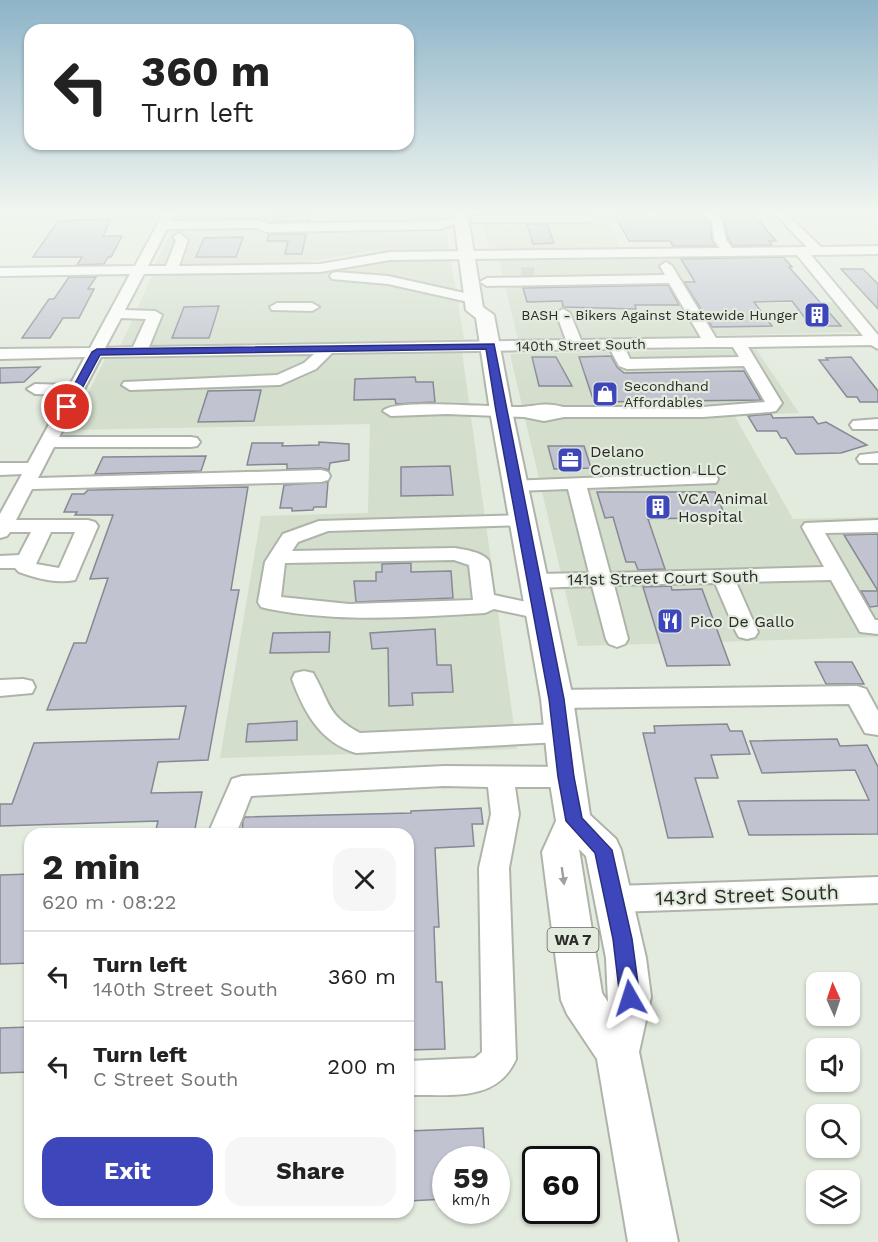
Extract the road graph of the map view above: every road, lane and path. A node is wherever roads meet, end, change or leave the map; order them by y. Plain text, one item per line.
1 (140, 270) joint
2 (293, 270) edge
3 (348, 270) edge
4 (475, 270) edge
5 (482, 270) edge
6 (566, 270) edge
7 (668, 270) edge
8 (817, 270) edge
9 (0, 272) edge
10 (521, 274) tunnel mouth
11 (538, 274) tunnel mouth
12 (334, 277) junction
13 (487, 278) junction
14 (673, 279) junction
15 (312, 307) dead end
16 (479, 307) junction
17 (277, 308) dead end
18 (563, 313) dead end
19 (117, 314) junction
20 (384, 330) dead end
21 (271, 332) dead end
22 (738, 342) junction
23 (876, 342) edge
24 (711, 343) junction
25 (615, 344) junction
26 (575, 345) junction
27 (491, 346) junction
28 (385, 348) junction
29 (328, 349) junction
30 (267, 350) junction
31 (97, 352) junction
32 (139, 352) junction
33 (0, 354) edge
34 (750, 361) junction
35 (130, 385) dead end
36 (35, 389) dead end
37 (76, 390) junction
38 (392, 411) dead end
39 (501, 411) junction
40 (878, 424) edge
41 (859, 425) dead end
42 (48, 442) junction
43 (191, 442) dead end
44 (0, 469) edge
45 (30, 476) junction
46 (321, 476) dead end
47 (710, 479) dead end
48 (576, 484) junction
49 (516, 486) junction
50 (523, 521) junction
51 (44, 526) junction
52 (878, 526) edge
53 (2, 529) edge
54 (278, 557) junction
55 (26, 561) junction
56 (0, 562) edge
57 (838, 573) junction
58 (723, 576) junction
59 (601, 579) junction
60 (536, 581) junction
61 (484, 600) junction
62 (541, 612) junction
63 (878, 627) edge
64 (747, 632) dead end
65 (617, 639) dead end
66 (304, 679) dead end
67 (557, 699) junction
68 (874, 727) dead end
69 (560, 733) junction
70 (501, 777) junction
71 (566, 777) junction
72 (574, 821) junction
73 (224, 828) edge
74 (878, 890) edge
75 (615, 899) junction
76 (617, 1052) junction
77 (414, 1078) edge
78 (653, 1242) edge

1 - 9 street
1 - 19 street
2 - 12 street
3 - 12 street
4 - 16 main road
5 - 13 main road
6 - 11 street
7 - 14 street
8 - 23 street
10 - 13 street
12 - 16 street
13 - 14 street
13 - 16 main road
14 - 24 street
15 - 17 street
16 - 27 main road
18 - 26 street
19 - 31 street
19 - 32 street
20 - 28 street
21 - 30 street
22 - 23 street, 140th Street South
22 - 24 street, 140th Street South
22 - 34 street
24 - 25 street, 140th Street South
25 - 26 street, 140th Street South
25 - 34 street
26 - 27 street, 140th Street South
27 - 28 street, 140th Street South
27 - 39 main road
28 - 29 street, 140th Street South
29 - 30 street, 140th Street South
29 - 35 street
30 - 32 street, 140th Street South
31 - 32 street, 140th Street South
31 - 33 street, 140th Street South
31 - 37 street
34 - 39 street
36 - 37 street
37 - 42 street
38 - 39 street
39 - 49 main road
40 - 41 street
42 - 43 street
42 - 45 street
44 - 45 street
45 - 46 street
45 - 53 street
47 - 48 street
48 - 49 street
48 - 59 street
49 - 50 main road
50 - 54 street
50 - 60 main road
51 - 53 street
51 - 55 street
51 - 55 street
52 - 57 street
54 - 61 street
54 - 61 street
55 - 56 street
57 - 58 street, 141st Street Court South
57 - 63 street
58 - 59 street, 141st Street Court South
58 - 64 street
59 - 60 street, 141st Street Court South
59 - 65 street
60 - 62 main road
61 - 62 street
62 - 67 main road
66 - 69 street
67 - 68 street
67 - 69 main road
69 - 71 main road
70 - 71 street
70 - 73 street
70 - 77 street
71 - 72 main road
72 - 75 main road, WA 7
72 -> 76 main road, WA 7
74 - 75 street, 143rd Street South
75 - 76 main road, WA 7
76 - 78 main road, WA 7

